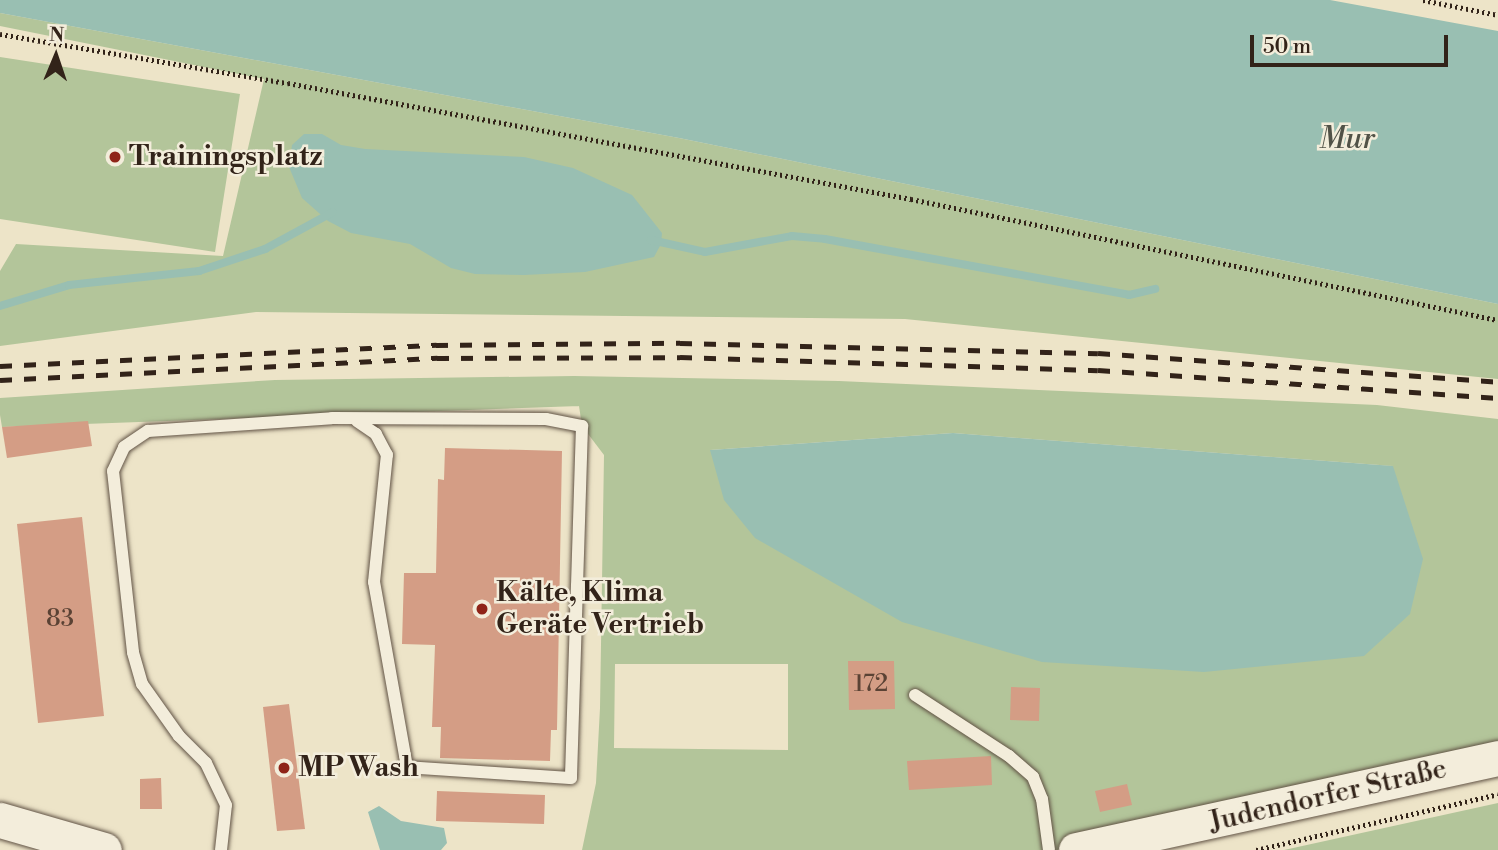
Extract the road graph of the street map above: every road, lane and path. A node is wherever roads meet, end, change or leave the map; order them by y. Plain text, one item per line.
1 (1423, 0) edge
2 (1498, 15) edge
3 (0, 34) edge
4 (1498, 320) edge
5 (357, 421) junction
6 (915, 695) dead end
7 (1498, 758) edge
8 (1498, 794) edge
9 (0, 820) edge
10 (104, 850) edge
11 (221, 850) edge
12 (1049, 850) edge
13 (1076, 850) edge
14 (1256, 850) edge

1 - 2 path
3 - 4 path
5 - 5 lane
5 - 11 lane
6 - 12 lane
7 - 13 main road, Judendorfer Straße
8 - 14 path
9 - 10 main road

